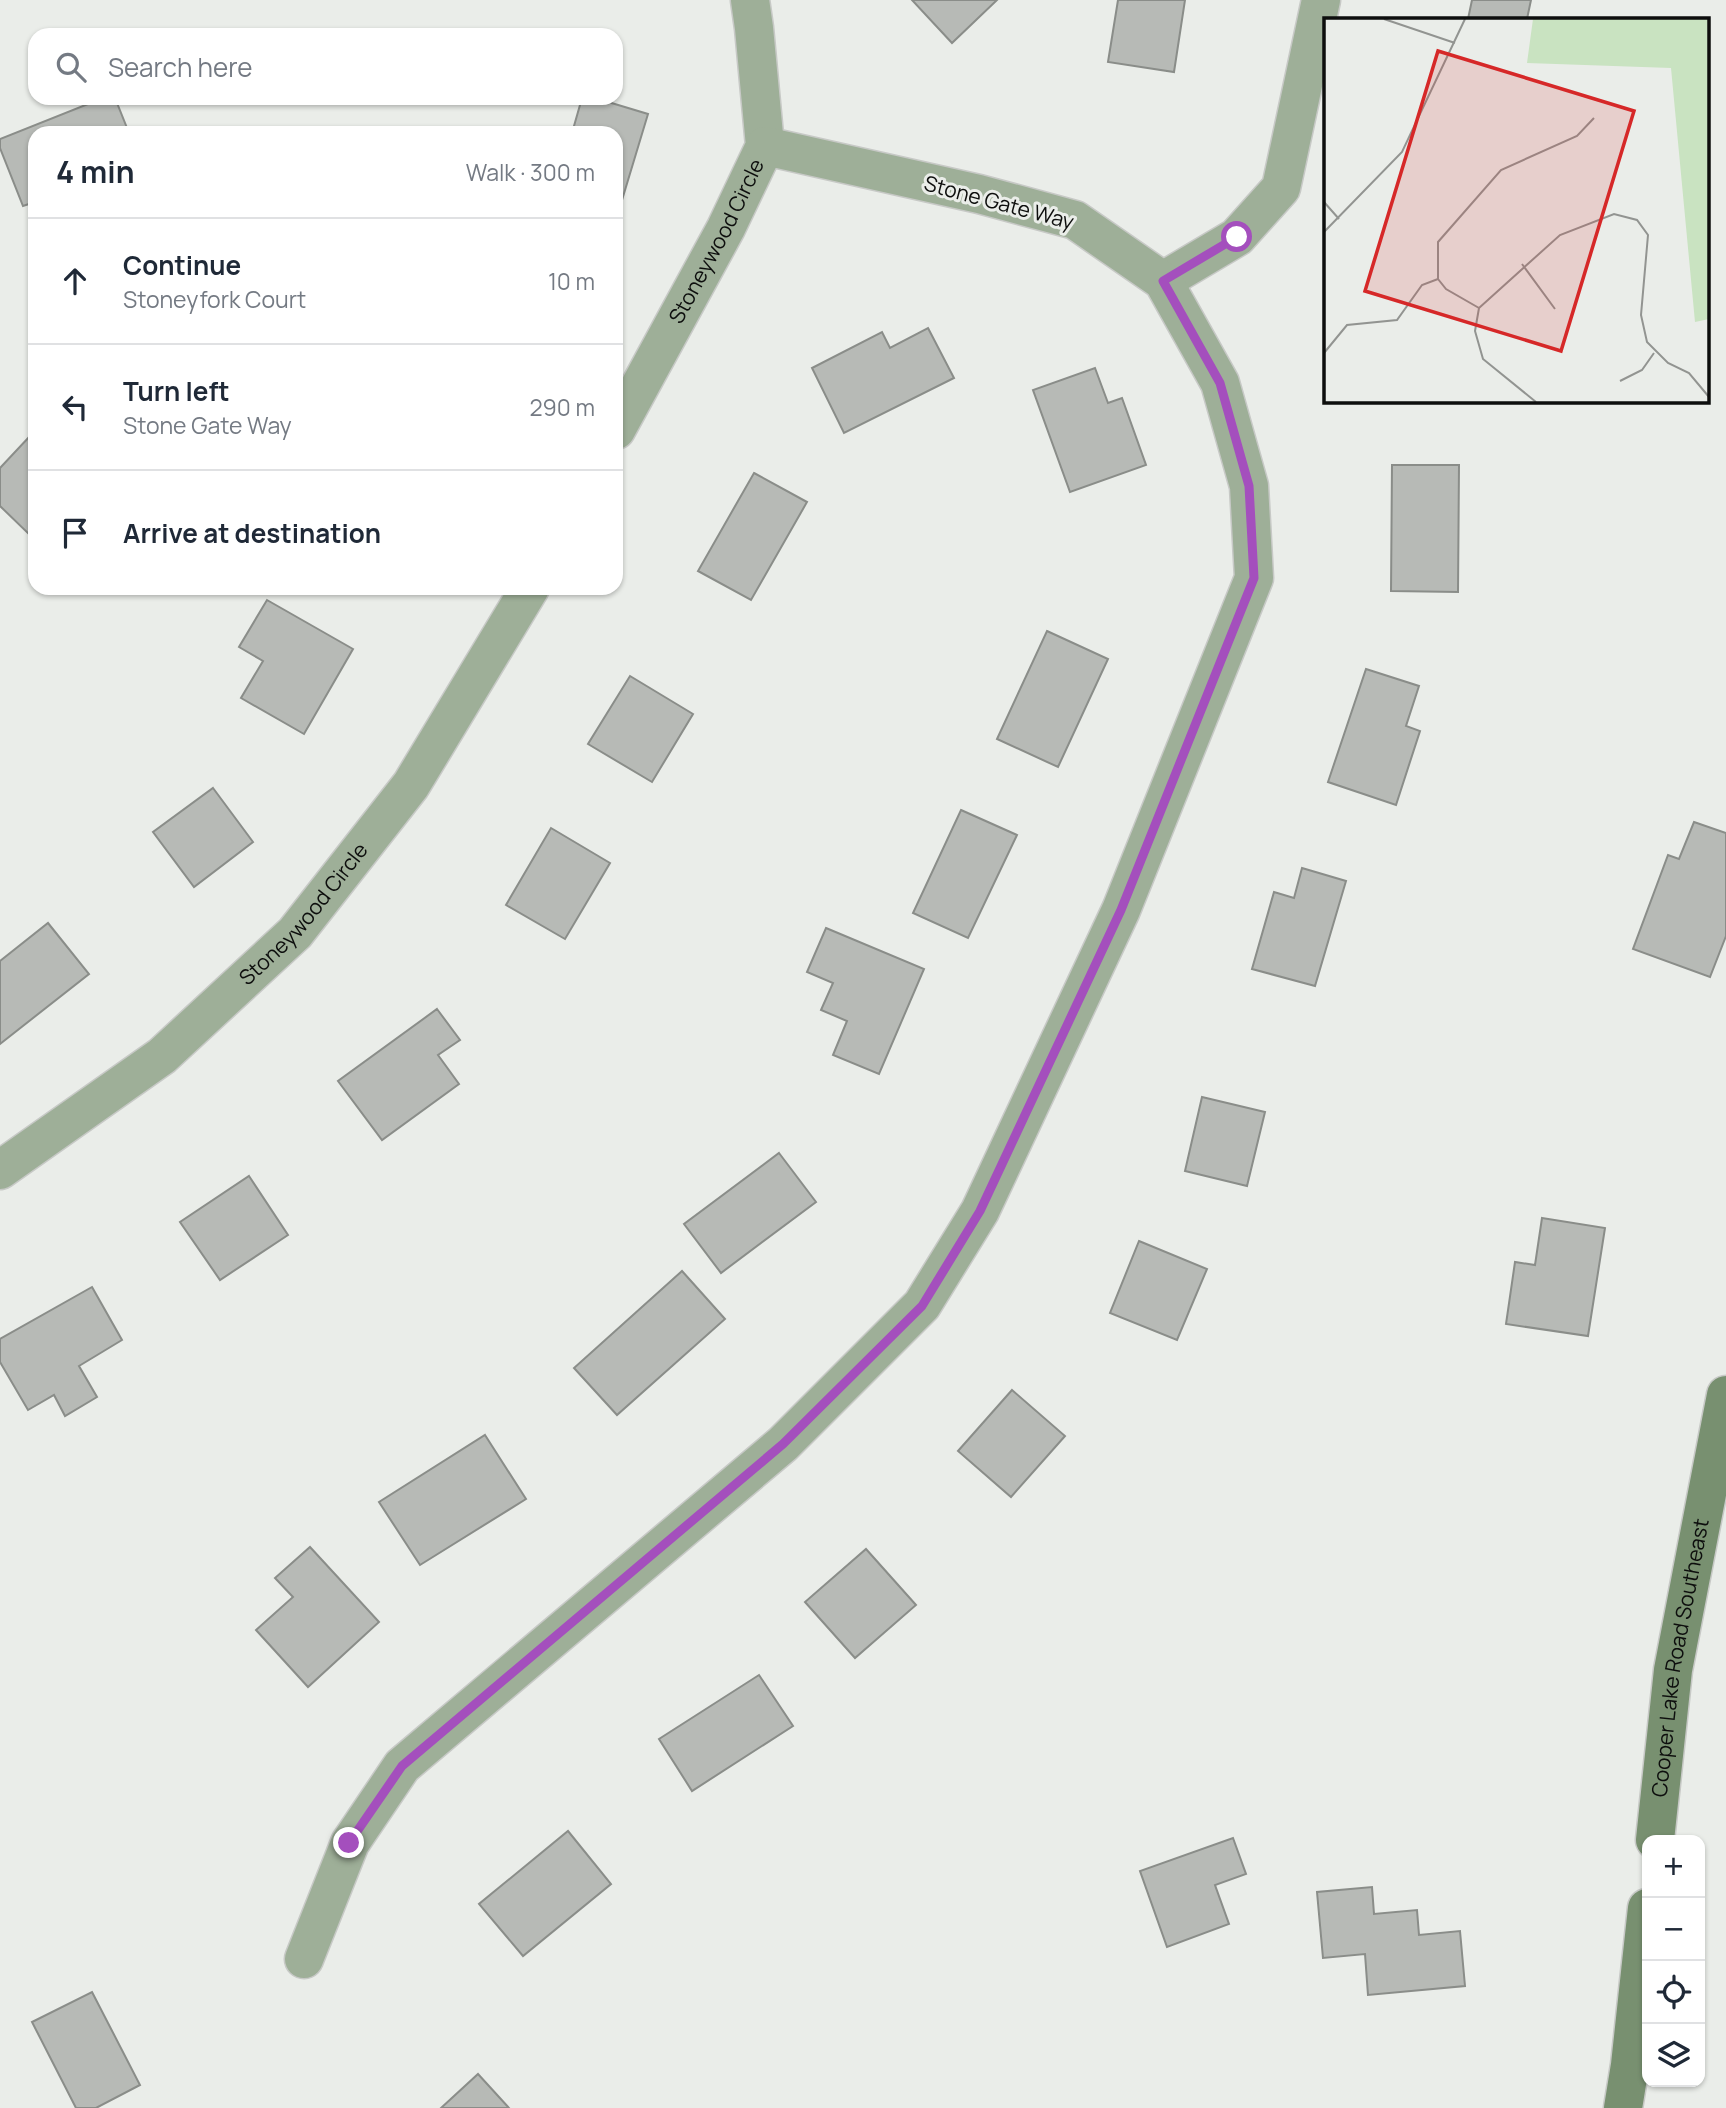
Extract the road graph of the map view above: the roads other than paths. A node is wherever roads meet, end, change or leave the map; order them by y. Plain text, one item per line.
1 (750, 0) edge
2 (1321, 0) edge
3 (765, 146) junction
4 (1163, 281) junction
5 (623, 417) edge
6 (517, 595) edge
7 (0, 1170) edge
8 (1726, 1395) edge
9 (1656, 1835) edge
10 (1642, 1954) edge
11 (304, 1959) dead end
12 (1623, 2108) edge

1 - 3 street, Stoneywood Circle
2 - 4 street
3 - 4 street, Stone Gate Way
3 - 5 street, Stoneywood Circle
4 - 11 street, Stone Gate Way
6 - 7 street, Stoneywood Circle
8 - 9 street, Cooper Lake Road Southeast
10 - 12 street

